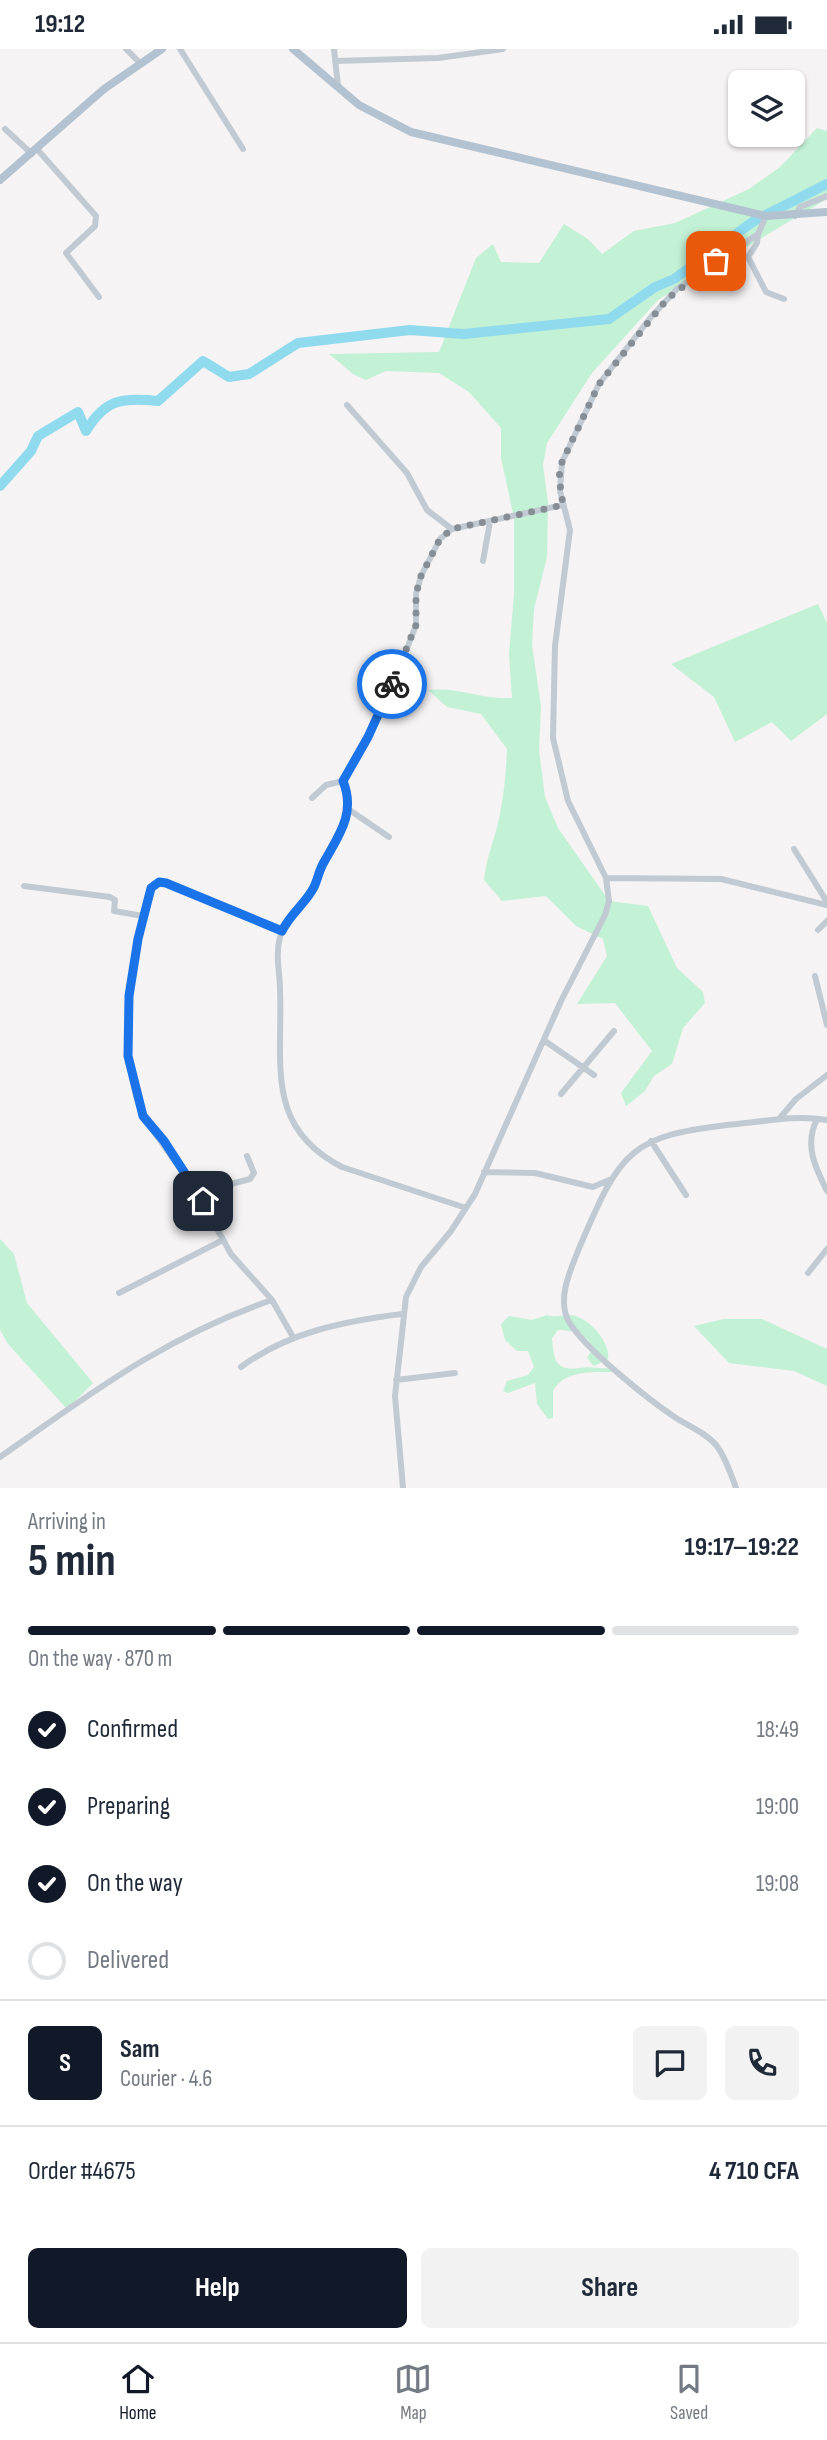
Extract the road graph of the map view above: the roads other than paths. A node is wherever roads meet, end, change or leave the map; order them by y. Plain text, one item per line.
1 (126, 49) edge
2 (162, 49) edge
3 (180, 49) edge
4 (293, 49) edge
5 (334, 49) edge
6 (503, 49) edge
7 (335, 61) junction
8 (139, 62) junction
9 (338, 86) junction
10 (5, 129) dead end
11 (243, 149) dead end
12 (34, 151) junction
13 (0, 180) edge
14 (827, 196) edge
15 (827, 212) edge
16 (766, 216) junction
17 (795, 216) junction
18 (758, 234) junction
19 (99, 297) dead end
20 (784, 299) dead end
21 (347, 405) dead end
22 (563, 505) junction
23 (490, 522) junction
24 (452, 529) junction
25 (483, 561) dead end
26 (343, 781) junction
27 (312, 798) dead end
28 (348, 809) junction
29 (389, 837) dead end
30 (794, 849) dead end
31 (606, 878) junction
32 (24, 887) dead end
33 (827, 904) edge
34 (143, 916) junction
35 (827, 921) edge
36 (818, 930) dead end
37 (282, 931) junction
38 (815, 976) dead end
39 (827, 1025) edge
40 (614, 1031) dead end
41 (545, 1041) junction
42 (583, 1066) junction
43 (594, 1075) dead end
44 (827, 1075) edge
45 (561, 1094) dead end
46 (779, 1119) junction
47 (808, 1119) junction
48 (817, 1119) junction
49 (827, 1120) edge
50 (814, 1126) junction
51 (650, 1141) junction
52 (247, 1156) dead end
53 (484, 1172) junction
54 (610, 1179) junction
55 (827, 1191) edge
56 (198, 1192) junction
57 (685, 1195) dead end
58 (466, 1208) junction
59 (223, 1240) junction
60 (827, 1249) edge
61 (808, 1272) dead end
62 (119, 1293) dead end
63 (272, 1300) junction
64 (402, 1314) junction
65 (293, 1337) junction
66 (241, 1367) dead end
67 (455, 1373) dead end
68 (396, 1380) junction
69 (0, 1457) edge
70 (403, 1488) edge
71 (736, 1488) edge

1 - 8 street
2 - 8 main road
3 - 11 street
4 - 9 main road
5 - 7 street
6 - 7 street
7 - 9 street
8 - 12 main road
9 - 16 main road
10 - 12 street
12 - 13 main road
12 - 19 street
14 - 17 street
15 - 17 main road
16 - 17 main road
16 - 18 street
18 - 20 street
18 - 22 street
21 - 24 street
22 - 23 street
22 - 31 street
23 - 24 street
23 - 25 street
24 - 26 street
26 - 27 street
26 - 28 street
28 - 29 street
28 - 37 street
30 - 33 street
31 - 33 street
31 - 41 street
32 - 34 street
34 - 37 street
34 - 56 street
35 - 36 street
37 - 58 street
38 - 39 street
40 - 42 street
41 - 42 street
41 - 53 street
42 - 43 street
42 - 45 street
44 - 46 street
46 - 47 street
46 - 51 street
47 - 48 street
47 - 50 street
48 - 49 street
48 - 50 street
50 - 55 street
51 - 54 street
51 - 57 street
52 - 56 street
53 - 54 street
53 - 58 street
54 - 71 street
56 - 59 street
58 - 64 street
59 - 62 street
59 - 63 street
60 - 61 street
63 - 65 street
63 - 69 street
64 - 65 street
64 - 68 street
65 - 66 street
67 - 68 street
68 - 70 street

